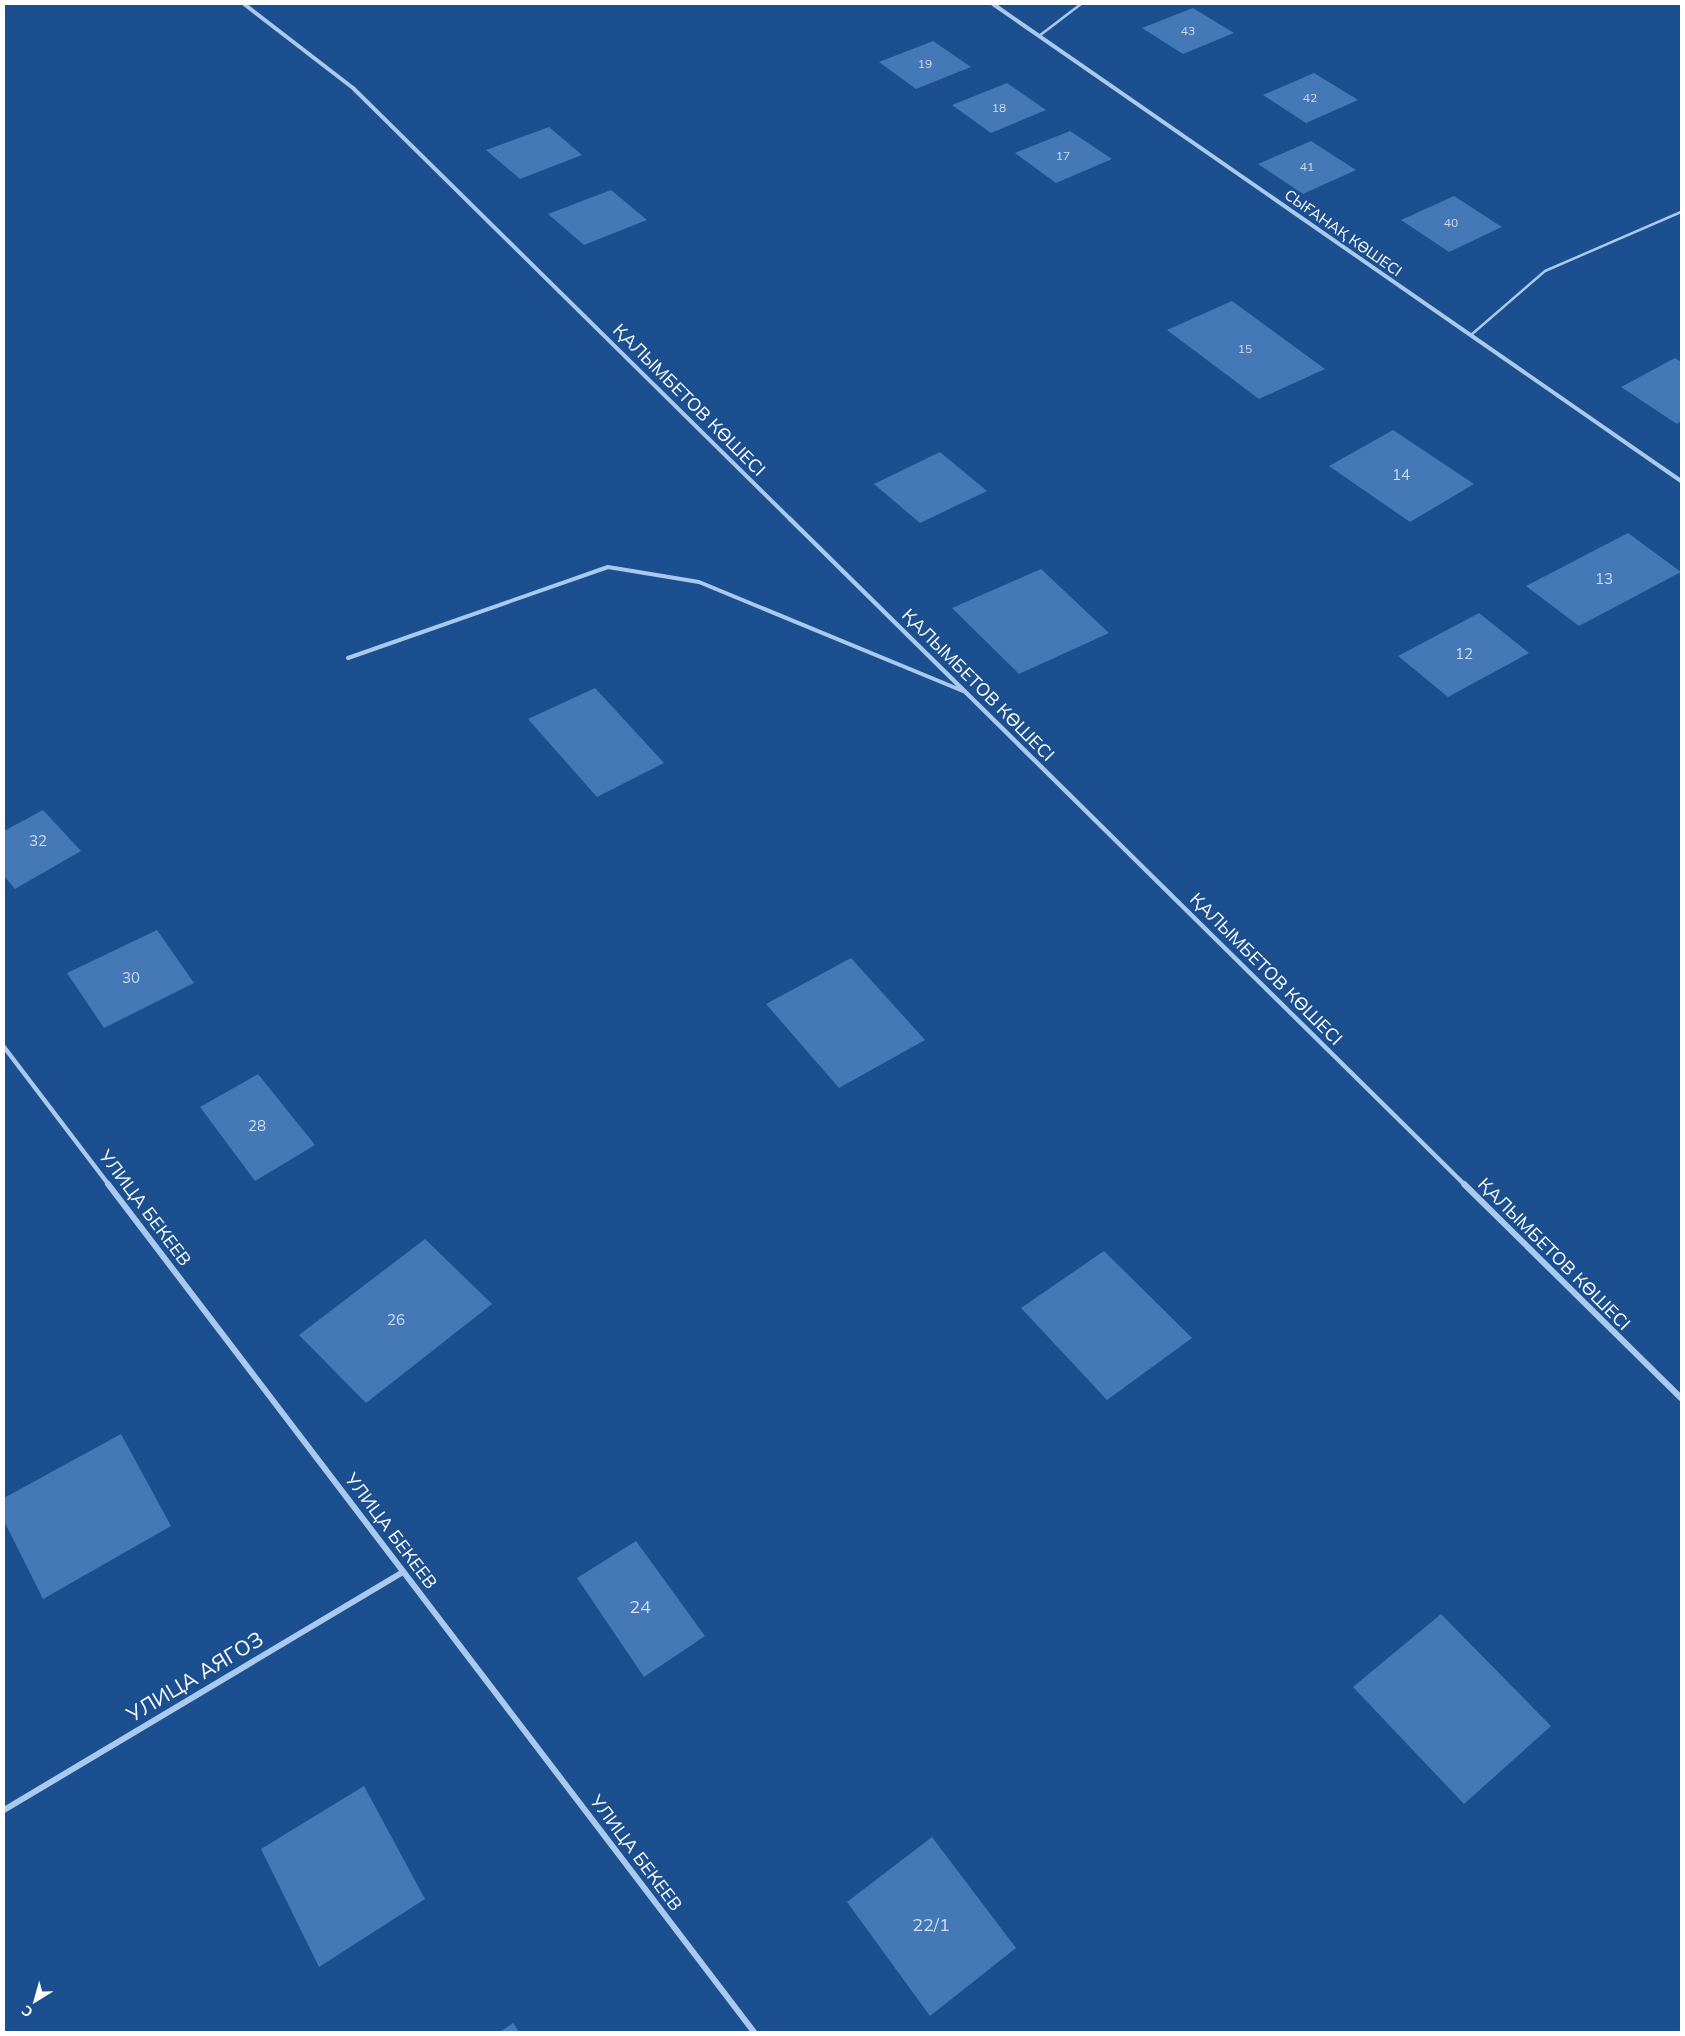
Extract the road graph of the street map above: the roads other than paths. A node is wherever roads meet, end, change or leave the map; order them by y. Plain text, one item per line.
1 (244, 4) edge
2 (993, 4) edge
3 (1081, 4) edge
4 (1039, 36) junction
5 (1681, 212) edge
6 (1471, 335) junction
7 (1681, 481) edge
8 (348, 658) dead end
9 (966, 692) junction
10 (4, 1047) edge
11 (1681, 1398) edge
12 (403, 1572) junction
13 (4, 1810) edge
14 (754, 2032) edge

1 - 9 street, ҚАЛЫМБЕТОВ КӨШЕСІ
2 - 4 street, СЫҒАНАҚ КӨШЕСІ
3 - 4 lane
4 - 6 street, СЫҒАНАҚ КӨШЕСІ
5 - 6 lane
6 - 7 street, СЫҒАНАҚ КӨШЕСІ
8 - 9 lane
9 - 11 street, ҚАЛЫМБЕТОВ КӨШЕСІ
10 - 12 street, УЛИЦА БЕКЕЕВ
12 - 13 street, УЛИЦА АЯГОЗ
12 - 14 street, УЛИЦА БЕКЕЕВ

